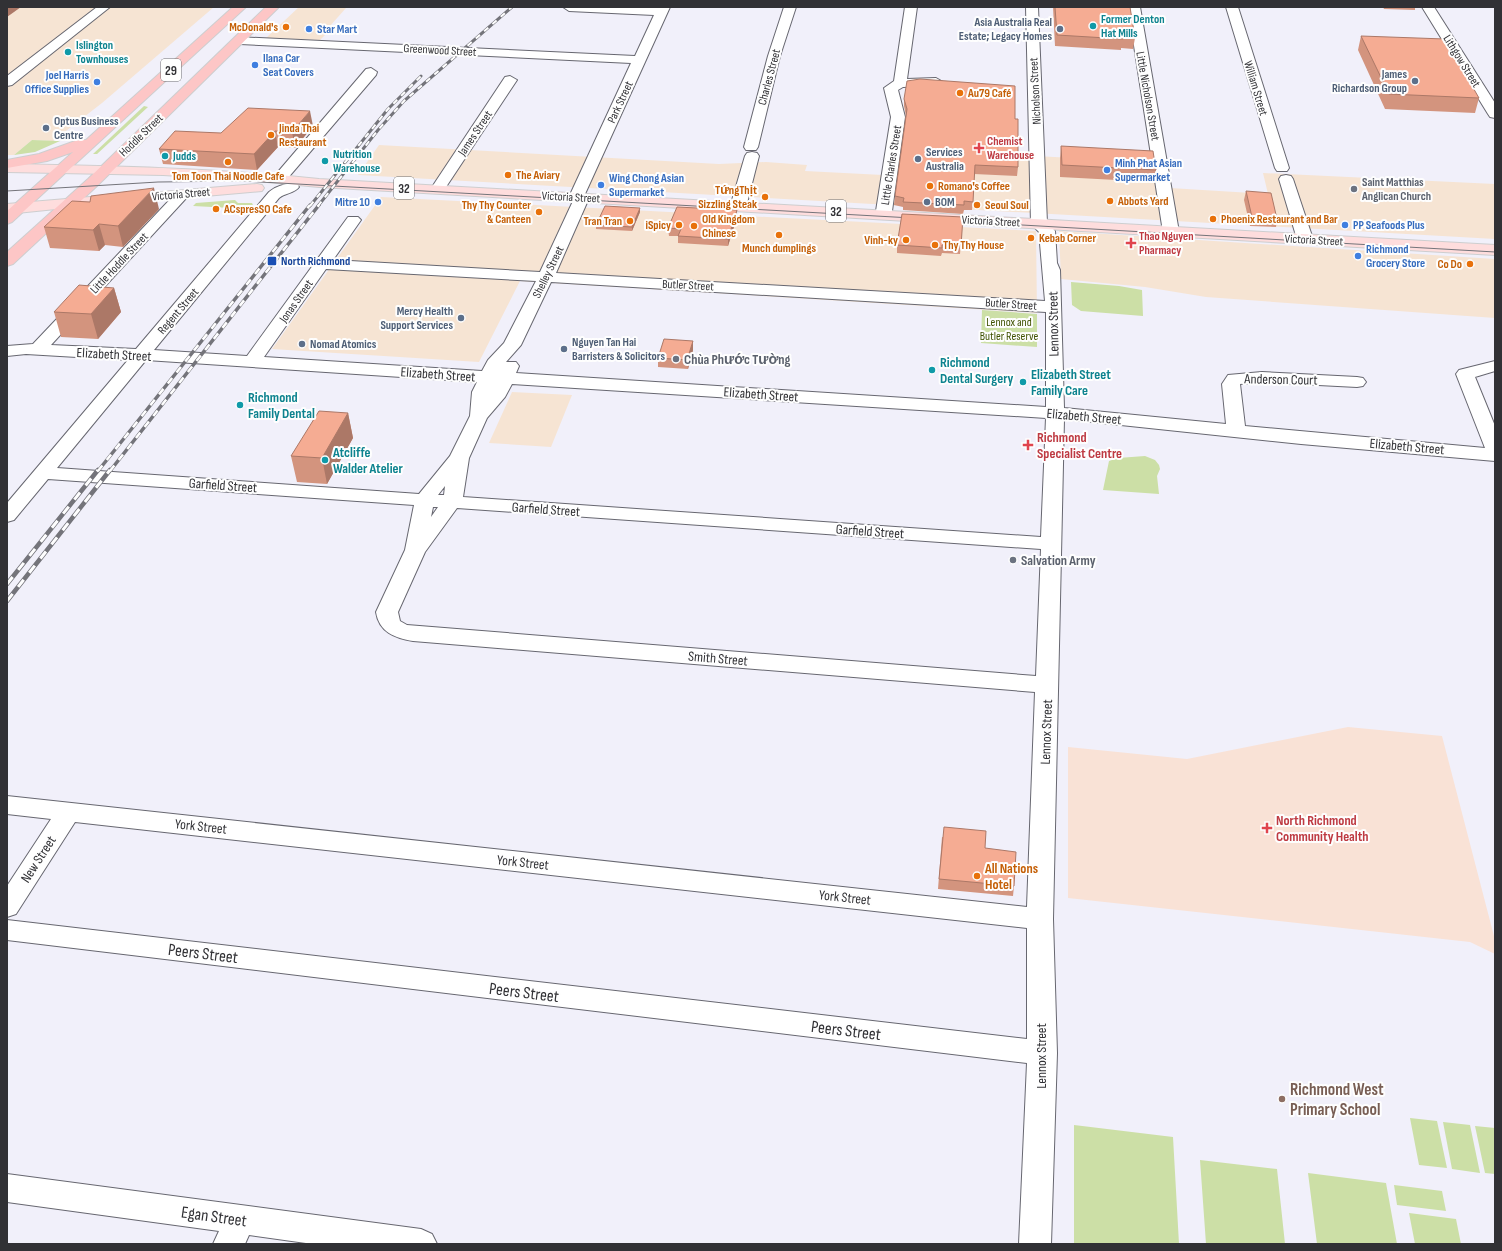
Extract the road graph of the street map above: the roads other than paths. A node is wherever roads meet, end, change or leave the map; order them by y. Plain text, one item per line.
1 (104, 7) edge
2 (240, 7) edge
3 (273, 7) edge
4 (570, 7) edge
5 (790, 7) edge
6 (911, 7) edge
7 (1032, 7) edge
8 (1134, 7) edge
9 (1232, 7) edge
10 (1428, 7) edge
11 (663, 9) edge
12 (240, 40) junction
13 (639, 60) junction
14 (371, 72) dead end
15 (510, 80) dead end
16 (7, 82) edge
17 (900, 82) junction
18 (948, 84) edge
19 (1495, 114) edge
20 (101, 133) junction
21 (7, 164) edge
22 (7, 168) edge
23 (60, 170) junction
24 (106, 170) junction
25 (247, 176) junction
26 (287, 182) junction
27 (319, 183) junction
28 (266, 187) junction
29 (439, 187) junction
30 (474, 192) junction
31 (490, 192) junction
32 (183, 194) junction
33 (579, 198) junction
34 (69, 204) junction
35 (738, 207) junction
36 (13, 208) edge
37 (802, 211) junction
38 (884, 211) junction
39 (7, 219) edge
40 (353, 220) dead end
41 (1039, 224) junction
42 (1171, 232) junction
43 (1263, 237) junction
44 (1305, 239) junction
45 (1495, 250) edge
46 (7, 261) edge
47 (322, 264) junction
48 (546, 277) junction
49 (1054, 307) junction
50 (7, 343) edge
51 (32, 349) junction
52 (7, 352) edge
53 (142, 355) junction
54 (252, 362) junction
55 (1495, 366) edge
56 (496, 378) junction
57 (1357, 382) dead end
58 (1056, 413) junction
59 (1236, 431) junction
60 (1495, 450) edge
61 (1495, 455) edge
62 (459, 458) junction
63 (42, 473) junction
64 (426, 500) junction
65 (451, 502) junction
66 (7, 516) edge
67 (1051, 544) junction
68 (415, 551) junction
69 (390, 624) joint
70 (1048, 685) junction
71 (7, 805) edge
72 (69, 811) junction
73 (7, 907) edge
74 (1040, 919) junction
75 (7, 930) edge
76 (1042, 1053) junction
77 (7, 1188) edge
78 (235, 1232) edge
79 (421, 1244) edge
80 (1035, 1244) edge

1 - 16 street
2 - 20 highway, Hoddle Street / 29
3 - 12 highway, Hoddle Street / 29
4 - 11 street
5 - 35 street, Charles Street
6 - 17 street, Little Charles Street
7 - 41 street, Nicholson Street
8 - 42 street, Little Nicholson Street
9 - 44 street, William Street
10 - 19 street, Lithgow Street
11 - 13 street, Park Street
12 - 13 street, Greenwood Street
12 - 24 highway, Hoddle Street / 29
13 - 33 street, Park Street
14 - 26 street
15 - 29 street, James Street
17 - 18 street
17 - 38 street, Little Charles Street
20 - 21 highway
20 - 23 highway, Hoddle Street / 29
22 - 23 main road, 32
23 - 24 main road, Victoria Street / 32
23 - 36 highway, Hoddle Street / 29
24 - 25 main road, Victoria Street / 32
24 - 34 highway, Hoddle Street / 29
25 - 26 main road, 32
25 - 27 main road, Victoria Street / 32
26 - 28 main road, 32
26 - 29 main road, 32
26 - 31 main road, 32
26 - 53 street, Regent Street
27 - 28 main road, Victoria Street / 32
27 - 30 main road, Victoria Street / 32
28 - 32 main road, Victoria Street / 32
29 - 30 main road, 32
30 - 31 main road, Victoria Street / 32
31 - 33 main road, Victoria Street / 32
32 - 34 main road, Victoria Street / 32
32 - 51 street, Little Hoddle Street
33 - 35 main road, Victoria Street / 32
33 - 48 street, Shelley Street
34 - 36 main road, Victoria Street / 32
34 - 46 highway, Hoddle Street / 29
35 - 37 main road, Victoria Street / 32
36 - 39 highway, Hoddle Street / 29
37 - 38 main road, 32
37 - 41 main road, Victoria Street / 32
38 - 41 main road, 32
40 - 47 street, Jonas Street
41 - 42 main road, Victoria Street / 32
41 - 43 main road, 32
41 - 49 street, Lennox Street
42 - 43 main road, Victoria Street / 32
43 - 44 main road, Victoria Street / 32
44 - 45 main road, Victoria Street / 32
47 - 48 street, Butler Street
47 - 54 street, Jonas Street
48 - 49 street, Butler Street
48 - 56 street, Shelley Street
49 - 58 street, Lennox Street
50 - 51 street, Elizabeth Street
51 - 52 street, Elizabeth Street
51 - 53 street, Elizabeth Street
53 - 54 street, Elizabeth Street
53 - 63 street, Regent Street
54 - 56 street, Elizabeth Street
55 - 60 street
56 - 58 street, Elizabeth Street
56 - 62 street, Shelley Street
57 - 59 street, Anderson Court
58 - 59 street, Elizabeth Street
58 - 67 street, Lennox Street
59 - 61 street, Elizabeth Street
62 - 64 street, Shelley Street
62 - 65 street, Shelley Street
63 - 64 street, Garfield Street
63 - 66 street, Regent Street
64 - 65 street, Garfield Street
64 - 68 street, Shelley Street
65 - 67 street, Garfield Street
65 - 68 street, Shelley Street
67 - 70 street, Lennox Street
68 - 69 street, Shelley Street
69 - 70 street, Smith Street
70 - 74 street, Lennox Street
71 - 72 street, York Street
72 - 73 street, New Street
72 - 74 street, York Street
74 - 76 street, Lennox Street
75 - 76 street, Peers Street
76 - 80 street, Lennox Street
77 - 78 street, Egan Street
78 - 79 street, Egan Street

